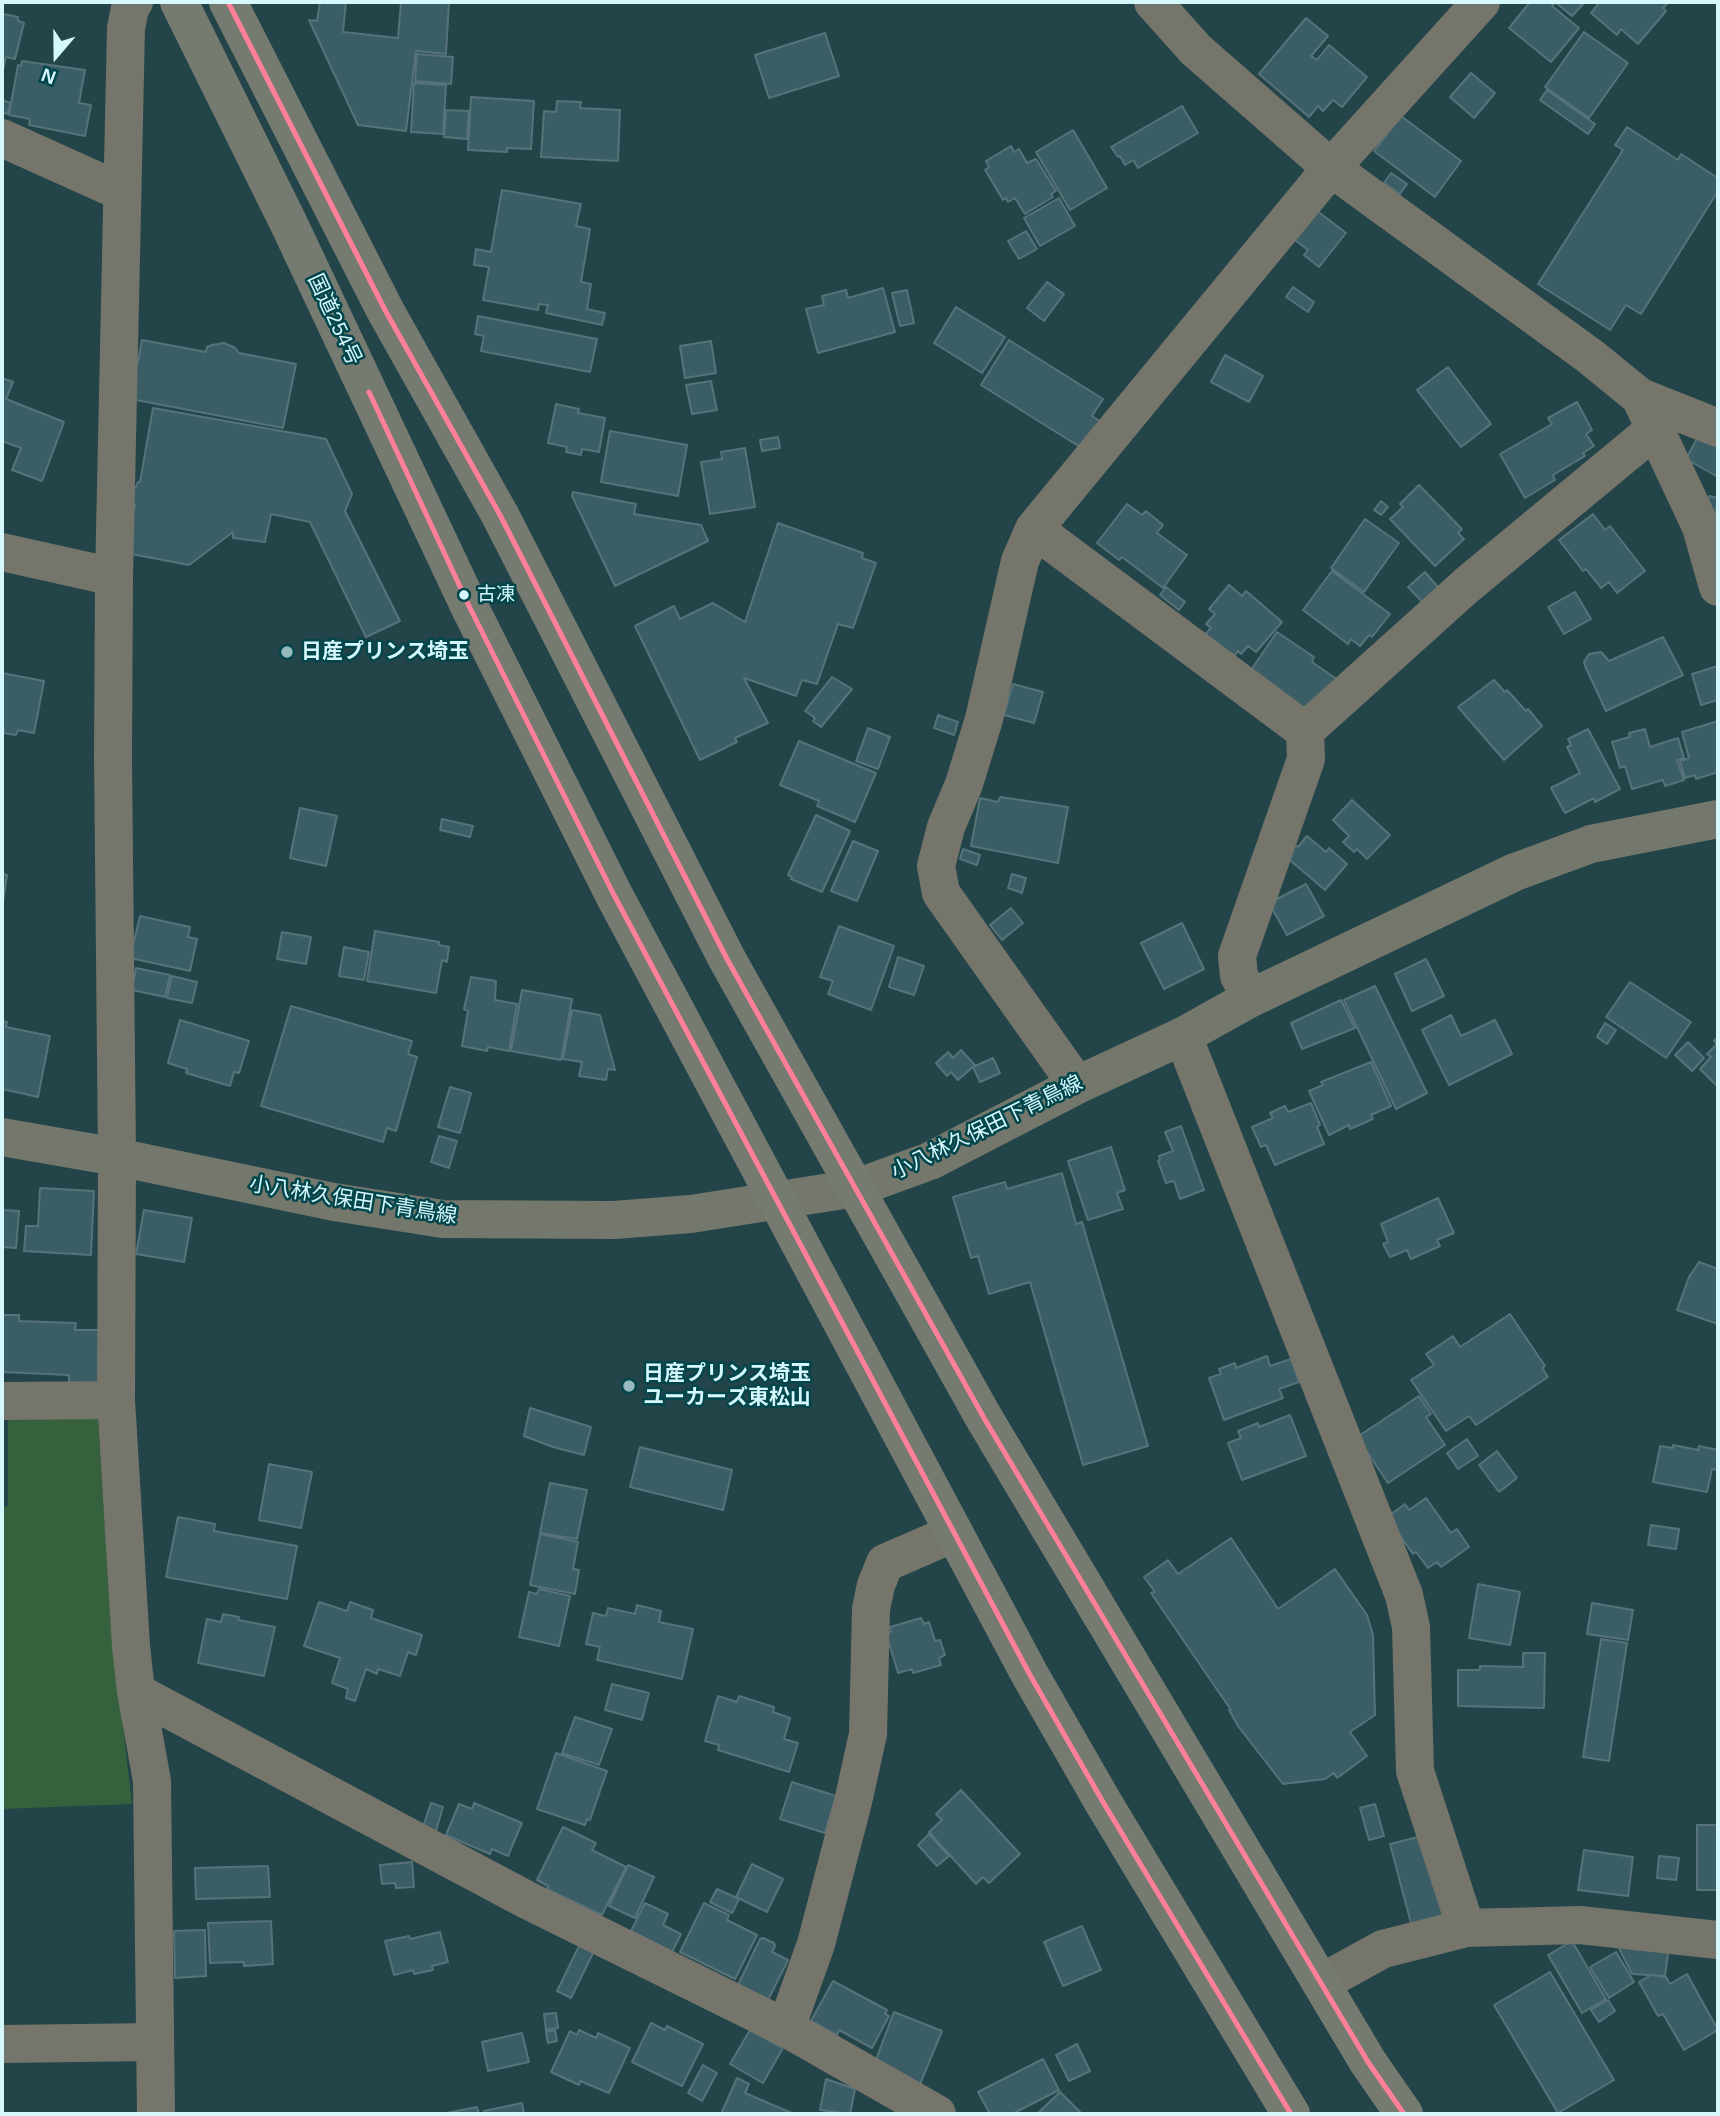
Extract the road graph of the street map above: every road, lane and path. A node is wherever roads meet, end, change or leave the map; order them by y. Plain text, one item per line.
1 (134, 2) edge
2 (179, 2) edge
3 (228, 2) edge
4 (1153, 2) edge
5 (1481, 2) edge
6 (2, 138) edge
7 (1331, 168) junction
8 (122, 192) junction
9 (1647, 414) junction
10 (1718, 428) edge
11 (1034, 528) junction
12 (2, 552) edge
13 (114, 577) junction
14 (1718, 587) edge
15 (1305, 731) junction
16 (1718, 818) edge
17 (1251, 998) junction
18 (1183, 1035) junction
19 (1077, 1085) junction
20 (2, 1137) edge
21 (117, 1157) junction
22 (856, 1188) junction
23 (779, 1201) junction
24 (116, 1400) junction
25 (2, 1401) edge
26 (954, 1533) junction
27 (136, 1692) junction
28 (1465, 1928) junction
29 (1718, 1940) edge
30 (1321, 1983) junction
31 (786, 2028) junction
32 (155, 2042) junction
33 (2, 2044) edge
34 (156, 2114) edge
35 (937, 2114) edge
36 (1290, 2114) edge
37 (1404, 2114) edge

1 - 8 street
2 - 23 highway, 国道254号
3 - 22 highway
4 - 7 street
5 - 7 street
6 - 8 street
7 - 9 street
7 - 11 street
8 - 13 street
9 - 10 street
9 - 14 street
9 - 15 street
11 - 15 street
11 - 19 street
12 - 13 street
13 - 21 street
15 - 17 street
16 - 17 main road, 小八林久保田下青鳥線
17 - 18 main road, 小八林久保田下青鳥線
18 - 19 main road, 小八林久保田下青鳥線
18 - 28 street
19 - 22 main road, 小八林久保田下青鳥線
20 - 21 main road, 小八林久保田下青鳥線
21 - 23 main road, 小八林久保田下青鳥線
21 - 24 street
22 - 23 main road, 小八林久保田下青鳥線
22 - 30 highway
23 - 26 highway, 国道254号
24 - 25 street
24 - 27 street
26 - 31 street
26 - 36 highway, 国道254号
27 - 31 street
27 - 32 street
28 - 29 street
28 - 30 street
30 - 37 highway
31 - 35 street
32 - 33 street
32 - 34 street

